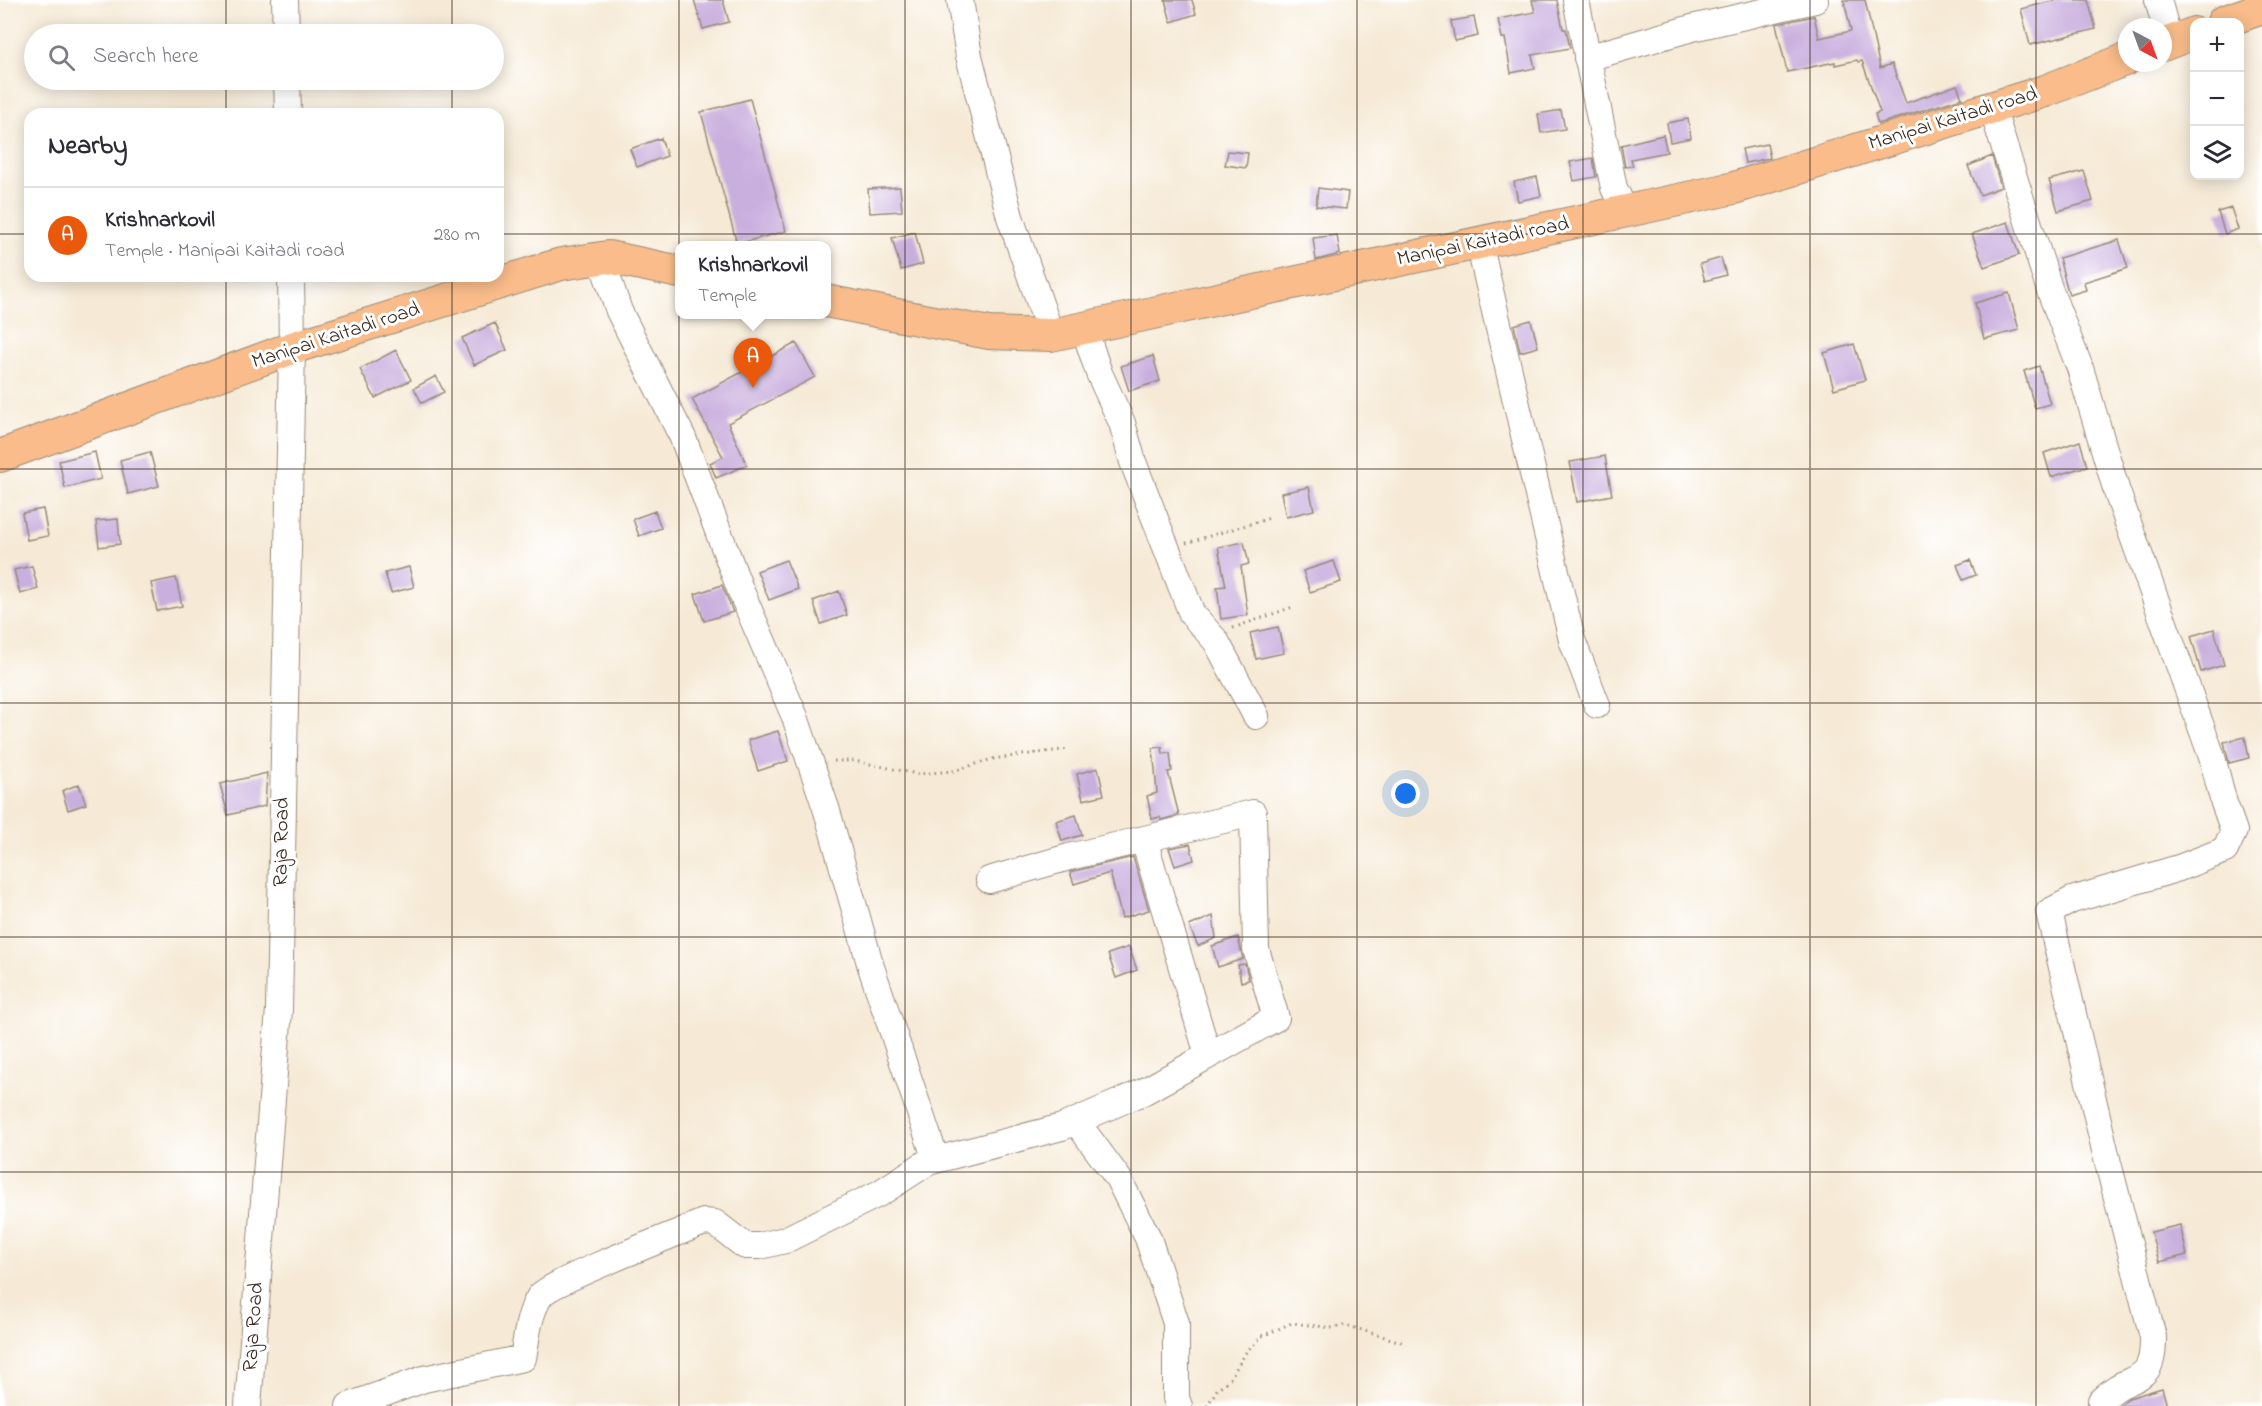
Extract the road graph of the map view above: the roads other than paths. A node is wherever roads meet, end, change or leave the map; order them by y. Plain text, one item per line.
1 (285, 0) edge
2 (960, 0) edge
3 (1576, 0) edge
4 (1815, 0) edge
5 (2158, 0) edge
6 (2262, 8) edge
7 (2234, 18) edge
8 (286, 24) edge
9 (2176, 41) edge
10 (1587, 58) junction
11 (2118, 63) edge
12 (287, 90) edge
13 (288, 108) edge
14 (1992, 108) junction
15 (1625, 211) junction
16 (1479, 243) junction
17 (601, 258) junction
18 (675, 271) edge
19 (291, 282) edge
20 (503, 282) edge
21 (504, 282) edge
22 (831, 302) edge
23 (1084, 328) junction
24 (1051, 335) junction
25 (292, 348) junction
26 (0, 456) edge
27 (1598, 705) dead end
28 (1256, 716) dead end
29 (1144, 840) junction
30 (989, 880) dead end
31 (1208, 1055) junction
32 (1076, 1121) junction
33 (936, 1160) junction
34 (248, 1406) edge
35 (348, 1406) edge
36 (1179, 1406) edge
37 (2102, 1406) edge

1 - 8 street
2 - 24 street
3 - 10 street
4 - 10 street
5 - 9 street
6 - 7 main road
10 - 15 street
11 - 14 main road, Manipai Kaitadi road
12 - 13 street
14 - 15 main road, Manipai Kaitadi road
14 - 37 street
15 - 16 main road, Manipai Kaitadi road
16 - 23 main road, Manipai Kaitadi road
16 - 27 street
17 - 18 main road, Manipai Kaitadi road
17 - 21 main road, Manipai Kaitadi road
17 - 33 street
19 - 25 street, Raja Road
20 - 25 main road, Manipai Kaitadi road
22 - 24 main road, Manipai Kaitadi road
23 - 24 main road, Manipai Kaitadi road
23 - 28 street
25 - 26 main road, Manipai Kaitadi road
25 - 34 street, Raja Road
29 - 30 street
29 - 31 street
29 - 31 street
31 - 32 street
32 - 33 street
32 - 36 street
33 - 35 street

